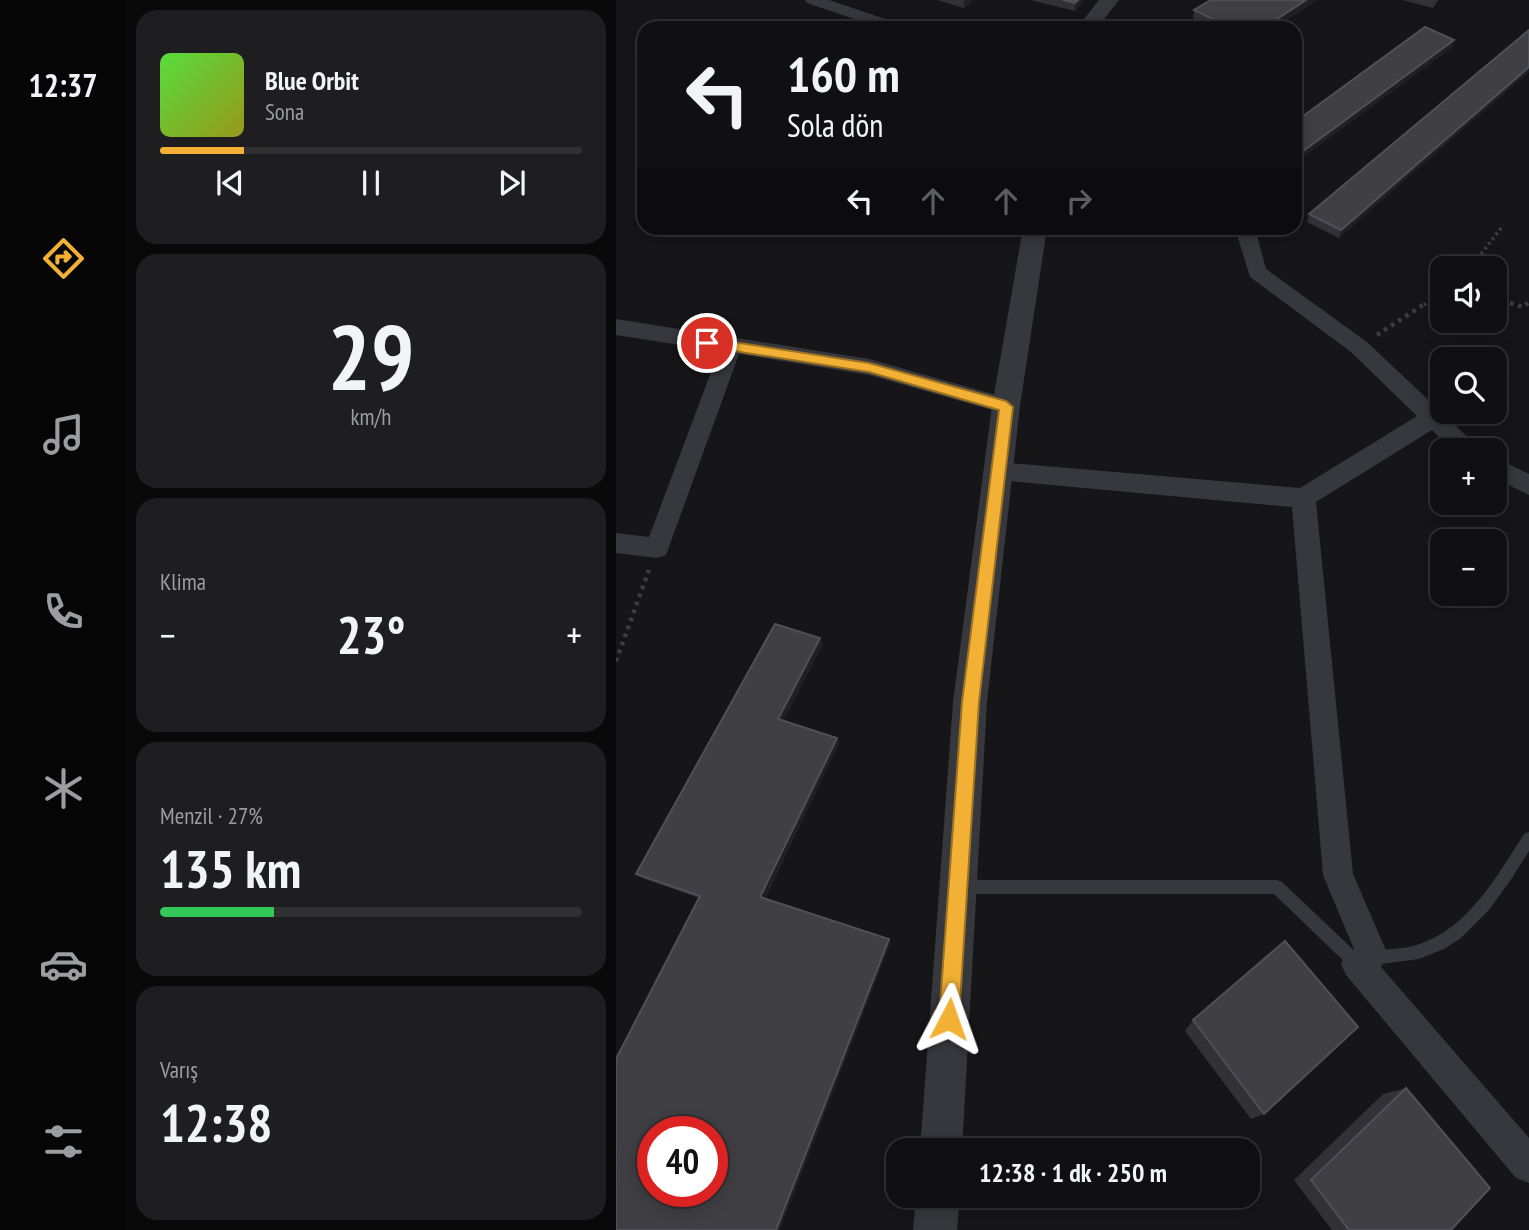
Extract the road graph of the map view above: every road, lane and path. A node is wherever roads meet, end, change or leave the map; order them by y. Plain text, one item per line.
1 (813, 0) edge
2 (1109, 0) edge
3 (876, 21) edge
4 (1092, 21) edge
5 (1502, 227) dead end
6 (1034, 235) edge
7 (1247, 235) edge
8 (1479, 256) edge
9 (1430, 301) edge
10 (1507, 302) edge
11 (1529, 302) edge
12 (1523, 307) junction
13 (1529, 309) edge
14 (616, 327) edge
15 (731, 347) junction
16 (1359, 347) junction
17 (1006, 407) junction
18 (1430, 415) edge
19 (1430, 420) edge
20 (1439, 424) edge
21 (1454, 438) edge
22 (999, 471) junction
23 (1507, 473) edge
24 (1529, 486) edge
25 (1303, 498) junction
26 (616, 543) edge
27 (657, 548) junction
28 (616, 661) edge
29 (1529, 839) edge
30 (958, 887) junction
31 (1364, 960) junction
32 (942, 1138) edge
33 (1529, 1165) edge
34 (937, 1208) edge
35 (936, 1230) edge

1 - 3 street
2 - 4 street
5 - 8 path
6 - 17 street
7 - 16 street
9 - 16 path
10 - 12 path
11 - 12 path
12 - 13 path
14 - 15 street
15 - 17 street
15 - 27 street
16 - 18 street
17 - 22 street
19 - 25 street
20 - 21 street
22 - 25 street
22 - 30 street
23 - 24 street
25 - 31 street
26 - 27 street
27 - 28 path
29 - 31 lane
30 - 31 lane
30 - 32 street
31 - 33 street
34 - 35 street

